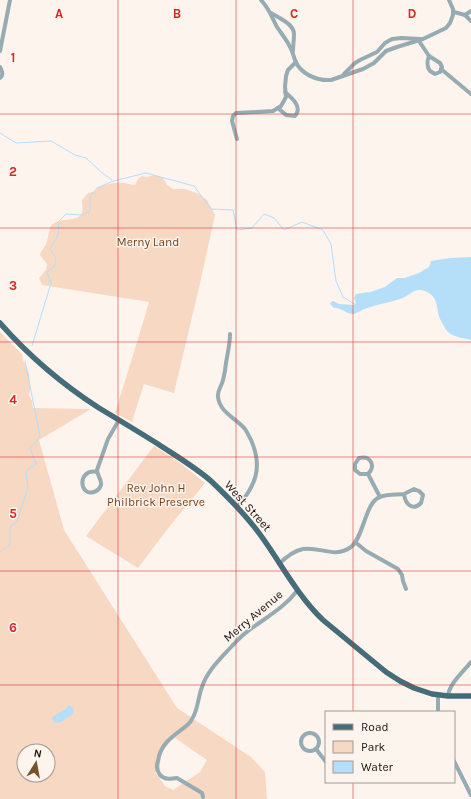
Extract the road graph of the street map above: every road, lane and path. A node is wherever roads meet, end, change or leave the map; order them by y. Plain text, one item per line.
1 (10, 0) edge
2 (261, 0) edge
3 (449, 0) edge
4 (471, 11) edge
5 (454, 12) junction
6 (271, 13) junction
7 (465, 15) junction
8 (471, 21) edge
9 (423, 39) junction
10 (418, 41) junction
11 (0, 51) edge
12 (293, 52) junction
13 (429, 56) junction
14 (296, 62) junction
15 (0, 67) edge
16 (441, 69) junction
17 (342, 76) junction
18 (0, 78) edge
19 (286, 92) junction
20 (471, 94) edge
21 (278, 108) junction
22 (237, 139) dead end
23 (0, 323) edge
24 (230, 334) dead end
25 (119, 420) junction
26 (96, 472) junction
27 (368, 474) junction
28 (404, 494) junction
29 (380, 497) junction
30 (237, 507) junction
31 (355, 542) junction
32 (279, 564) junction
33 (406, 589) dead end
34 (297, 591) junction
35 (471, 662) edge
36 (438, 695) junction
37 (448, 696) junction
38 (471, 696) edge
39 (438, 711) edge
40 (316, 749) junction
41 (325, 761) edge
42 (456, 768) edge
43 (471, 795) edge
44 (204, 797) dead end

1 - 11 street
2 - 6 street
3 - 5 street
4 - 7 street
5 - 7 street
5 - 9 street
6 - 12 street
6 - 12 street
7 - 8 street
9 - 10 street
9 - 17 street
10 - 13 street
10 - 17 street
12 - 14 street
13 - 16 street
13 - 16 street
14 - 17 street
14 - 19 street
15 - 18 street
16 - 20 street
19 - 21 street
19 - 21 street
21 - 22 street
23 - 25 main road, West Street
24 - 30 street
25 - 26 street
25 - 30 main road, West Street
26 - 26 street
27 - 27 street
27 - 29 street
28 - 28 street
28 - 29 street
29 - 31 street
30 - 32 main road, West Street
31 - 32 street
31 - 33 street
32 - 34 main road, West Street
34 - 36 main road, West Street
34 - 44 street, Merry Avenue
35 - 37 street
36 - 37 main road, West Street
36 - 39 street
37 - 38 main road, West Street
40 - 40 street
40 - 41 street
42 - 43 street

